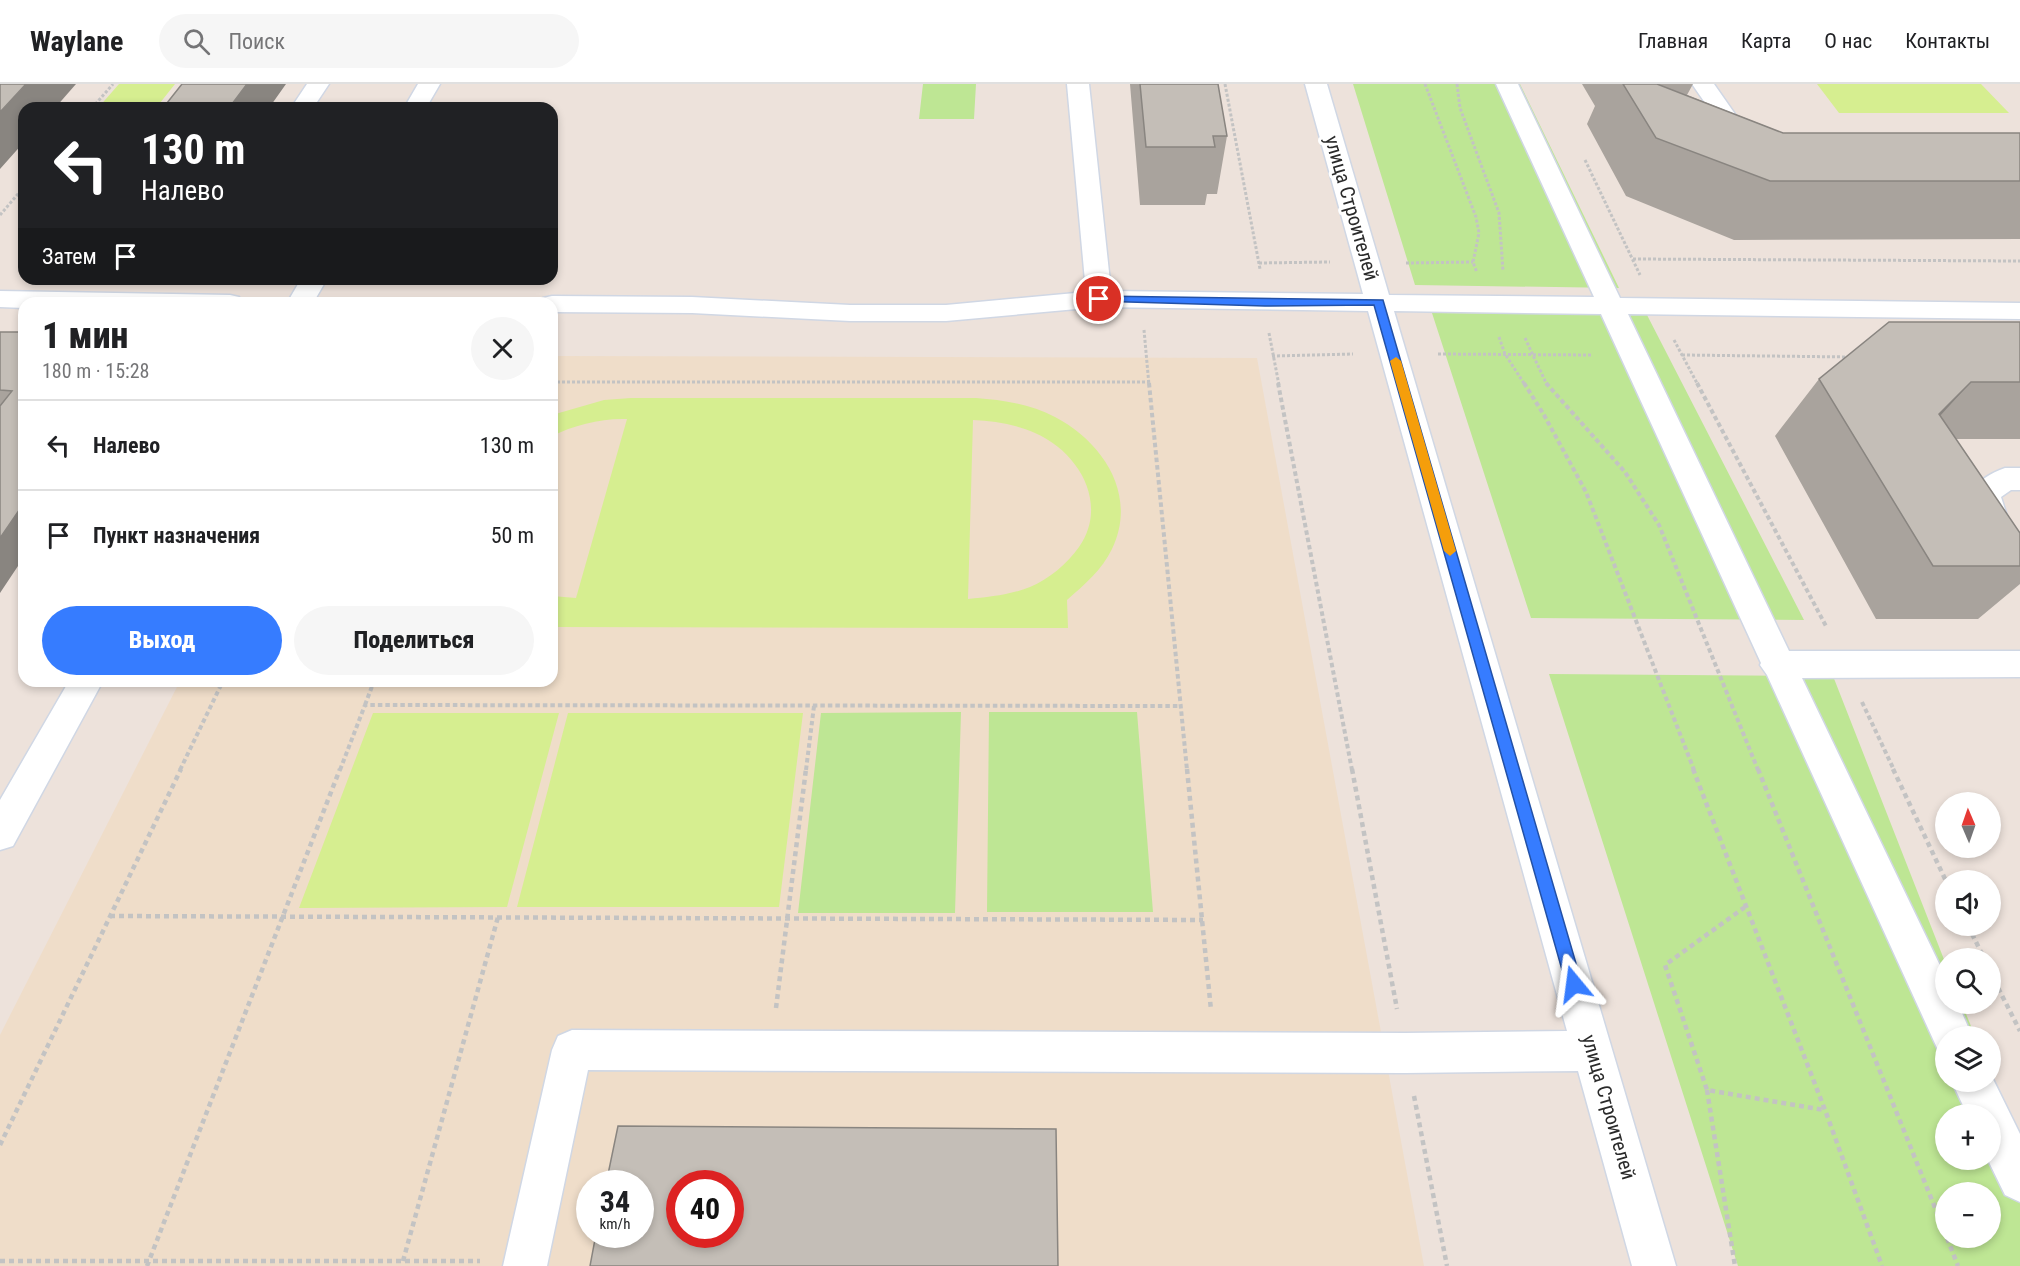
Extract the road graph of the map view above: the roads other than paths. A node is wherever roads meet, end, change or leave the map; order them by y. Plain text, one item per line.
1 (318, 84) edge
2 (429, 84) edge
3 (1078, 84) edge
4 (1317, 84) edge
5 (1507, 84) edge
6 (1703, 84) edge
7 (306, 102) edge
8 (418, 102) edge
9 (1758, 155) edge
10 (0, 298) edge
11 (18, 298) edge
12 (1099, 299) junction
13 (1379, 302) junction
14 (558, 304) edge
15 (1610, 306) junction
16 (2020, 311) edge
17 (2020, 479) edge
18 (2020, 560) edge
19 (2020, 664) edge
20 (1776, 665) junction
21 (83, 687) edge
22 (0, 834) edge
23 (1947, 1026) edge
24 (1594, 1051) junction
25 (2001, 1139) edge
26 (2020, 1180) edge
27 (525, 1264) edge
28 (1654, 1266) edge

1 - 7 street
2 - 8 street
3 - 12 street
4 - 13 street, улица Строителей
5 - 15 street
6 - 9 street
10 - 11 street
12 - 13 street
12 - 14 street
13 - 15 street
13 - 24 street, улица Строителей
15 - 16 street
15 - 20 street
17 - 18 street
19 - 20 street
20 - 23 street
21 - 22 street
24 - 27 street
24 - 28 street, улица Строителей
25 - 26 street

